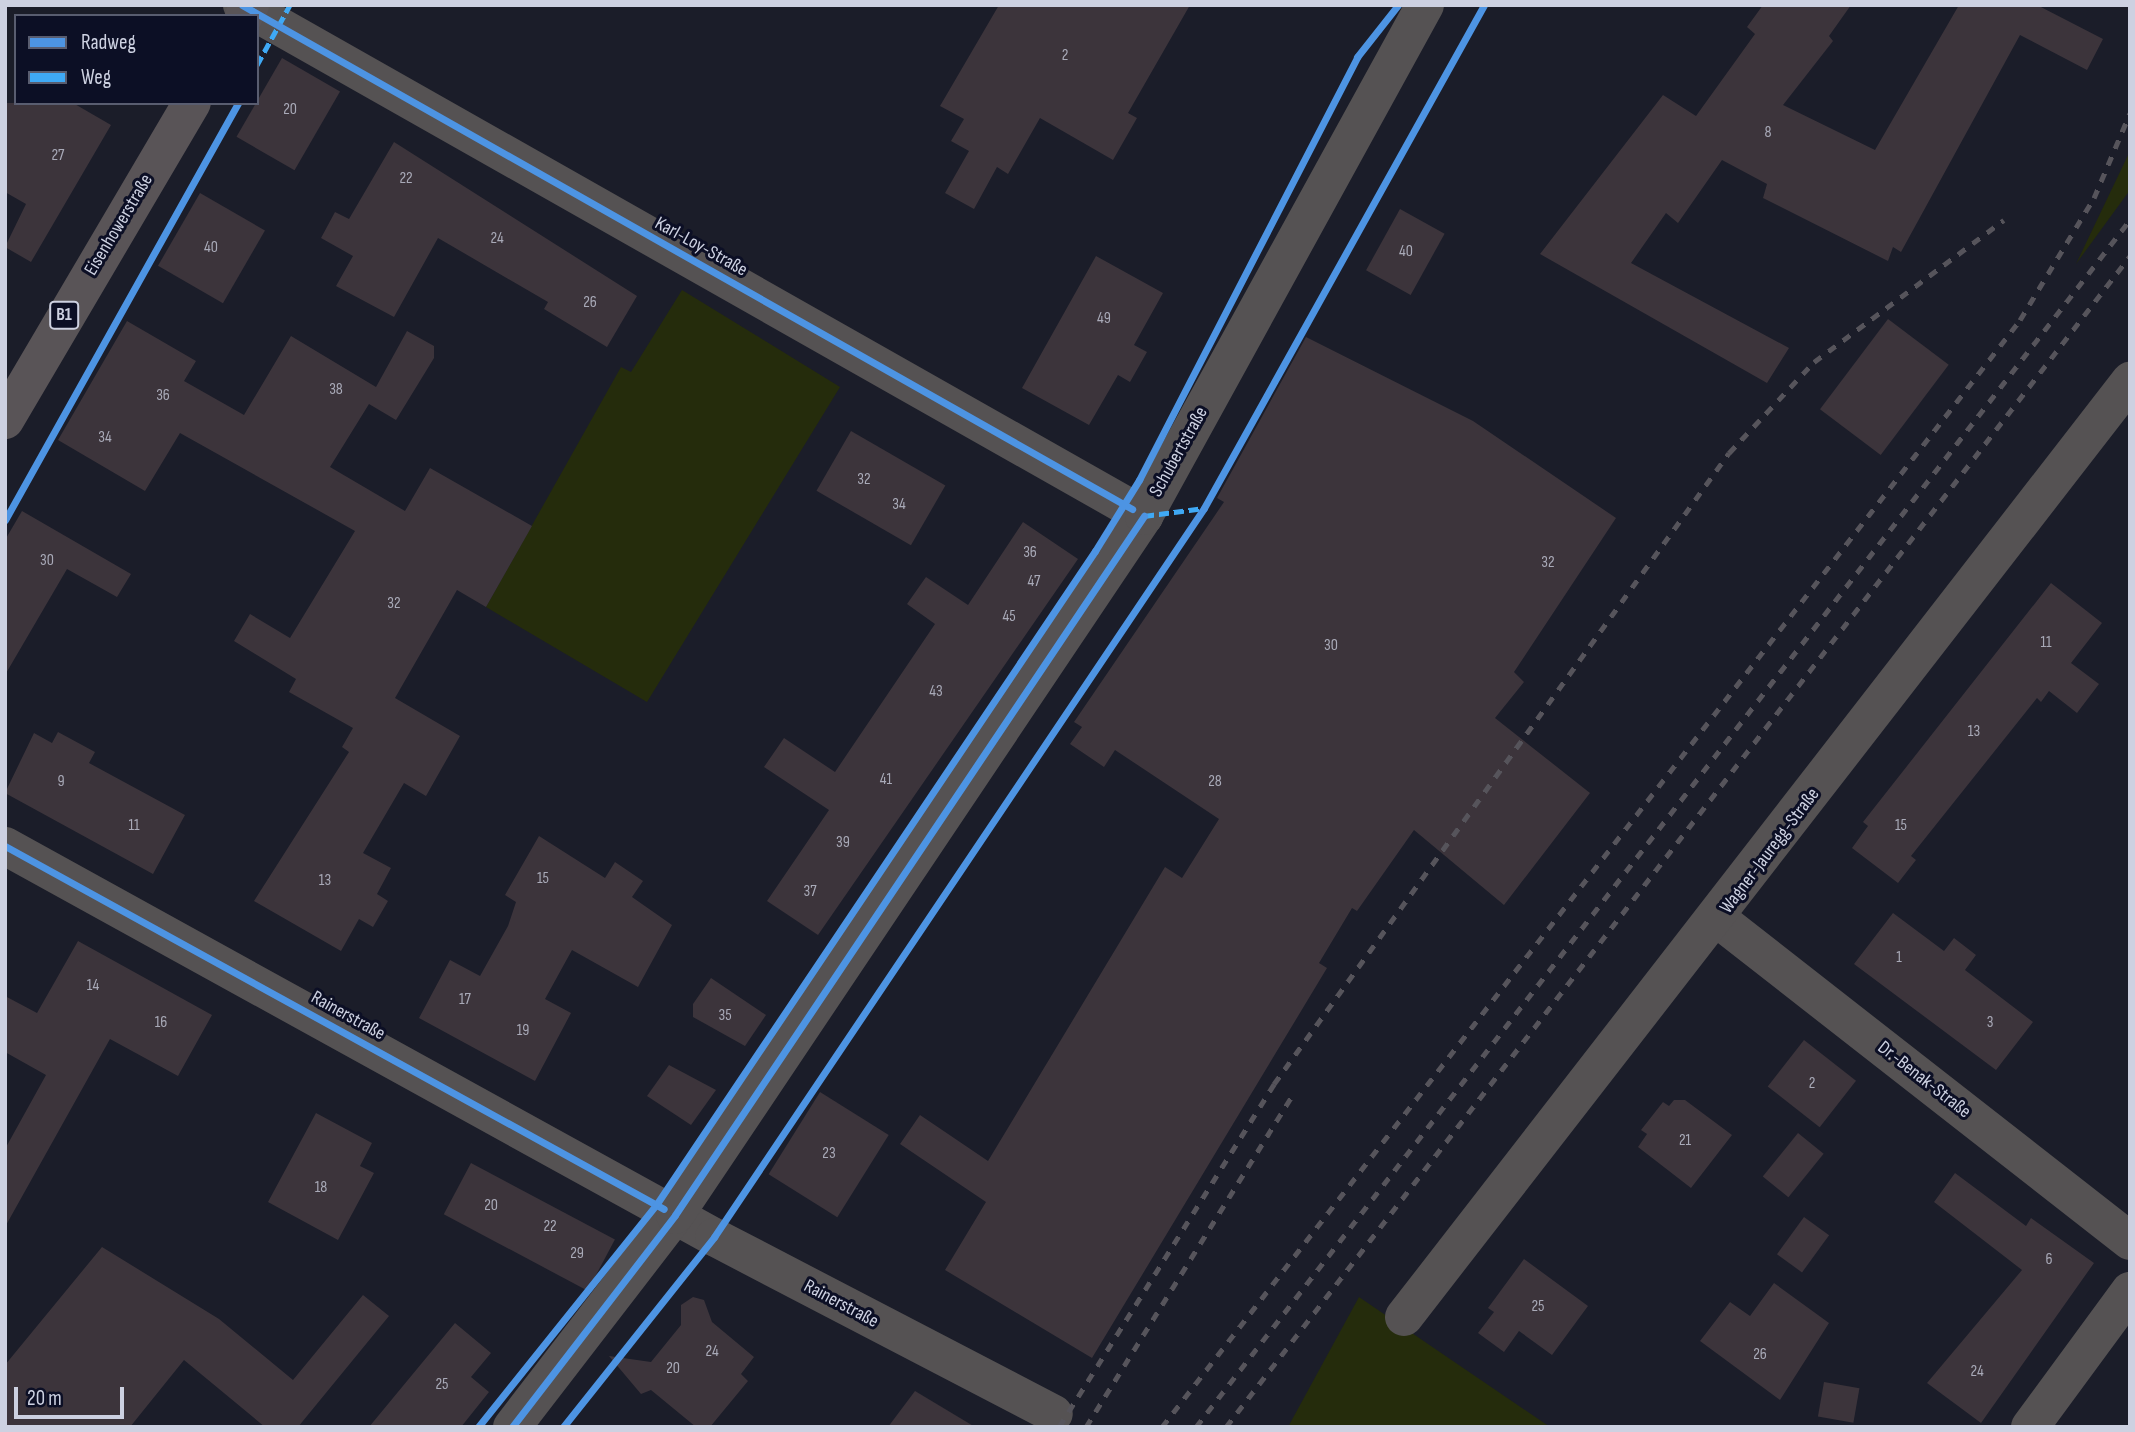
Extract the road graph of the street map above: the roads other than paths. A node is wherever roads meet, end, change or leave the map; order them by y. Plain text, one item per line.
1 (1425, 5) edge
2 (259, 16) edge
3 (191, 105) edge
4 (2130, 381) edge
5 (5, 420) edge
6 (1144, 516) junction
7 (5, 846) edge
8 (1718, 919) junction
9 (675, 1216) junction
10 (2130, 1241) edge
11 (2130, 1292) edge
12 (1404, 1317) dead end
13 (1054, 1414) dead end
14 (512, 1427) edge
15 (2031, 1427) edge

1 - 6 street, Schubertstraße
2 - 6 street, Karl-Loy-Straße
3 - 5 main road, Eisenhowerstraße / B1
4 - 8 street, Wagner-Jauregg-Straße
6 - 9 street, Schubertstraße
7 - 9 street, Rainerstraße
8 - 10 street, Dr.-Benak-Straße
8 - 12 street, Wagner-Jauregg-Straße
9 - 13 street, Rainerstraße
9 - 14 street, Schubertstraße
11 - 15 street

